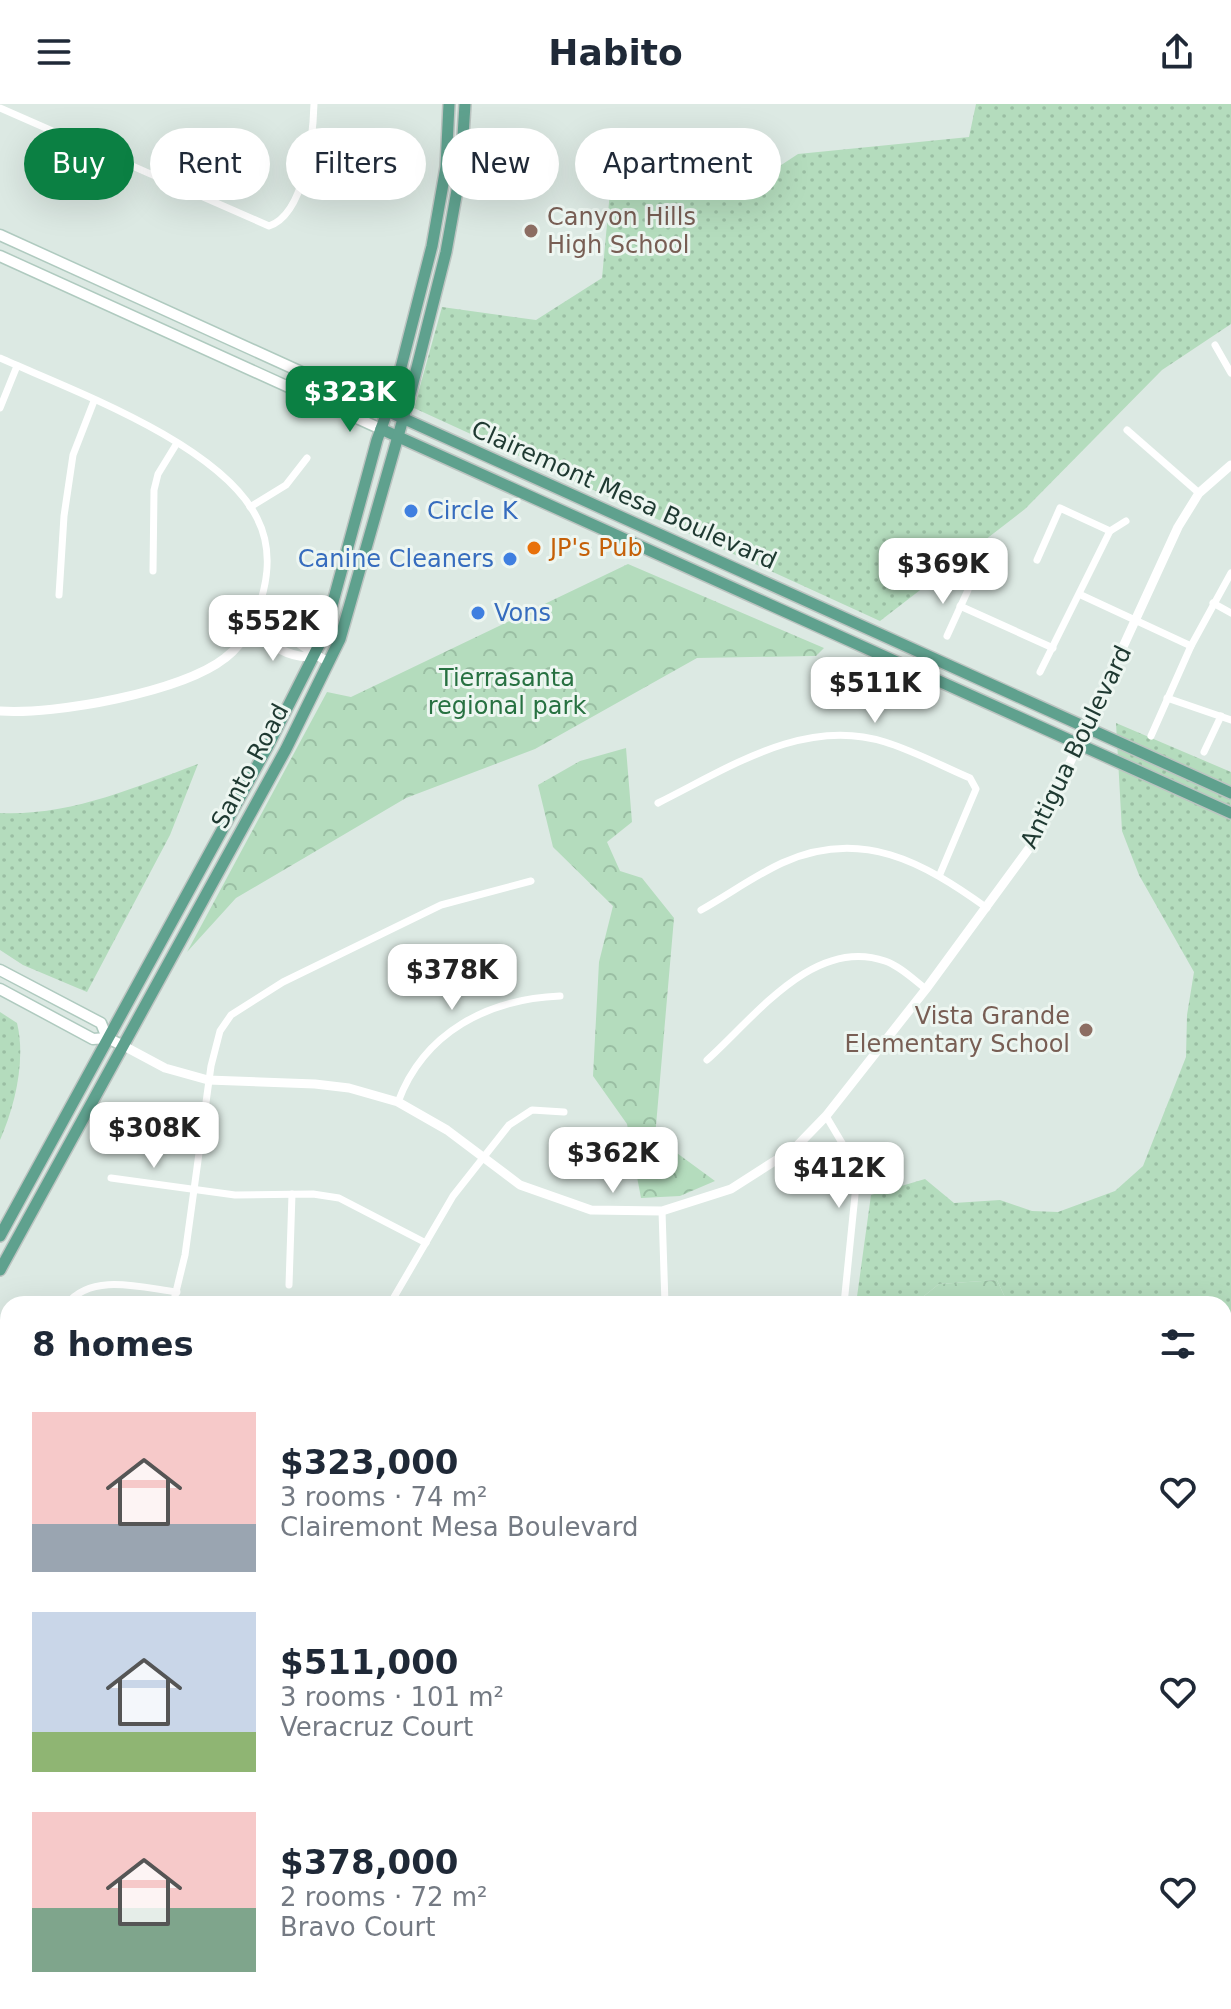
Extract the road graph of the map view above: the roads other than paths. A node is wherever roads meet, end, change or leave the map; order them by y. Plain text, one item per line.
1 (314, 104) edge
2 (449, 104) edge
3 (465, 104) edge
4 (0, 108) edge
5 (0, 235) edge
6 (0, 256) edge
7 (1215, 345) dead end
8 (0, 358) edge
9 (17, 366) junction
10 (1231, 373) edge
11 (94, 401) junction
12 (0, 408) edge
13 (387, 411) junction
14 (402, 418) junction
15 (381, 429) junction
16 (1127, 430) dead end
17 (396, 436) junction
18 (177, 443) junction
19 (307, 458) dead end
20 (1231, 465) edge
21 (1199, 493) junction
22 (250, 507) junction
23 (1126, 521) dead end
24 (1110, 531) junction
25 (1037, 560) dead end
26 (153, 571) dead end
27 (1231, 573) edge
28 (968, 590) dead end
29 (59, 595) dead end
30 (1081, 595) junction
31 (1213, 603) junction
32 (960, 606) junction
33 (1231, 613) edge
34 (1137, 622) junction
35 (252, 624) junction
36 (947, 636) dead end
37 (1191, 646) junction
38 (1053, 648) junction
39 (315, 656) junction
40 (329, 662) junction
41 (1040, 672) dead end
42 (1167, 698) junction
43 (0, 711) edge
44 (1221, 716) junction
45 (1231, 720) edge
46 (1088, 727) junction
47 (1151, 736) dead end
48 (1081, 744) junction
49 (1204, 752) dead end
50 (1231, 793) edge
51 (658, 803) dead end
52 (1231, 813) edge
53 (940, 874) junction
54 (531, 881) dead end
55 (987, 908) junction
56 (701, 910) dead end
57 (0, 970) edge
58 (0, 989) edge
59 (926, 989) junction
60 (560, 996) dead end
61 (107, 1038) junction
62 (122, 1045) junction
63 (707, 1060) dead end
64 (208, 1080) junction
65 (398, 1102) junction
66 (564, 1112) dead end
67 (826, 1116) junction
68 (483, 1160) junction
69 (111, 1178) dead end
70 (193, 1191) junction
71 (292, 1194) junction
72 (662, 1211) junction
73 (0, 1236) edge
74 (426, 1243) junction
75 (0, 1270) edge
76 (289, 1285) dead end
77 (177, 1292) junction
78 (75, 1296) edge
79 (176, 1296) edge
80 (395, 1296) edge
81 (665, 1296) edge
82 (845, 1296) edge

1 - 4 street
2 - 13 main road, Santo Road
3 - 14 main road, Santo Road
5 - 13 main road, Clairemont Mesa Boulevard
6 - 15 main road, Clairemont Mesa Boulevard
7 - 10 street
8 - 9 street
9 - 11 street
9 - 12 street
11 - 18 street
11 - 29 street
13 - 14 main road, Clairemont Mesa Boulevard
13 - 15 main road, Santo Road
14 - 17 main road, Santo Road
14 - 46 main road, Clairemont Mesa Boulevard
15 - 17 main road, Clairemont Mesa Boulevard
15 - 39 main road, Santo Road
16 - 21 street
17 - 40 main road, Santo Road
17 - 48 main road, Clairemont Mesa Boulevard
18 - 22 street
18 - 26 street
19 - 22 street
20 - 21 street, Antigua Boulevard
21 - 34 street, Antigua Boulevard
22 - 35 street
23 - 24 street
24 - 25 street
24 - 30 street
27 - 31 street
28 - 32 street
30 - 34 street
30 - 38 street
31 - 33 street
31 - 37 street
32 - 36 street
32 - 38 street
34 - 37 street
34 - 46 street, Antigua Boulevard
35 - 39 street
35 - 43 street
37 - 42 street
38 - 41 street
39 - 40 street
39 - 61 main road, Santo Road
40 - 62 main road, Santo Road
42 - 44 street
42 - 47 street
44 - 45 street
44 - 49 street
46 - 48 street, Antigua Boulevard
46 - 50 main road, Clairemont Mesa Boulevard
48 - 52 main road, Clairemont Mesa Boulevard
48 - 55 street, Antigua Boulevard
51 - 53 street
53 - 55 street
53 - 56 street
54 - 64 street
55 - 59 street, Antigua Boulevard
57 - 61 main road, Antigua Boulevard
58 - 61 main road, Antigua Boulevard
59 - 63 street
59 - 67 street, Antigua Boulevard
60 - 65 street
61 - 62 main road, Antigua Boulevard
61 - 73 main road, Santo Road
62 - 64 street, Antigua Boulevard
62 - 75 main road, Santo Road
64 - 65 street, Antigua Boulevard
64 - 70 street
65 - 68 street, Antigua Boulevard
66 - 68 street
67 - 72 street, Antigua Boulevard
67 - 82 street
68 - 72 street, Antigua Boulevard
68 - 74 street
69 - 70 street
70 - 71 street
70 - 77 street
71 - 74 street
71 - 76 street
72 - 81 street
74 - 80 street
77 - 78 street
77 - 79 street

